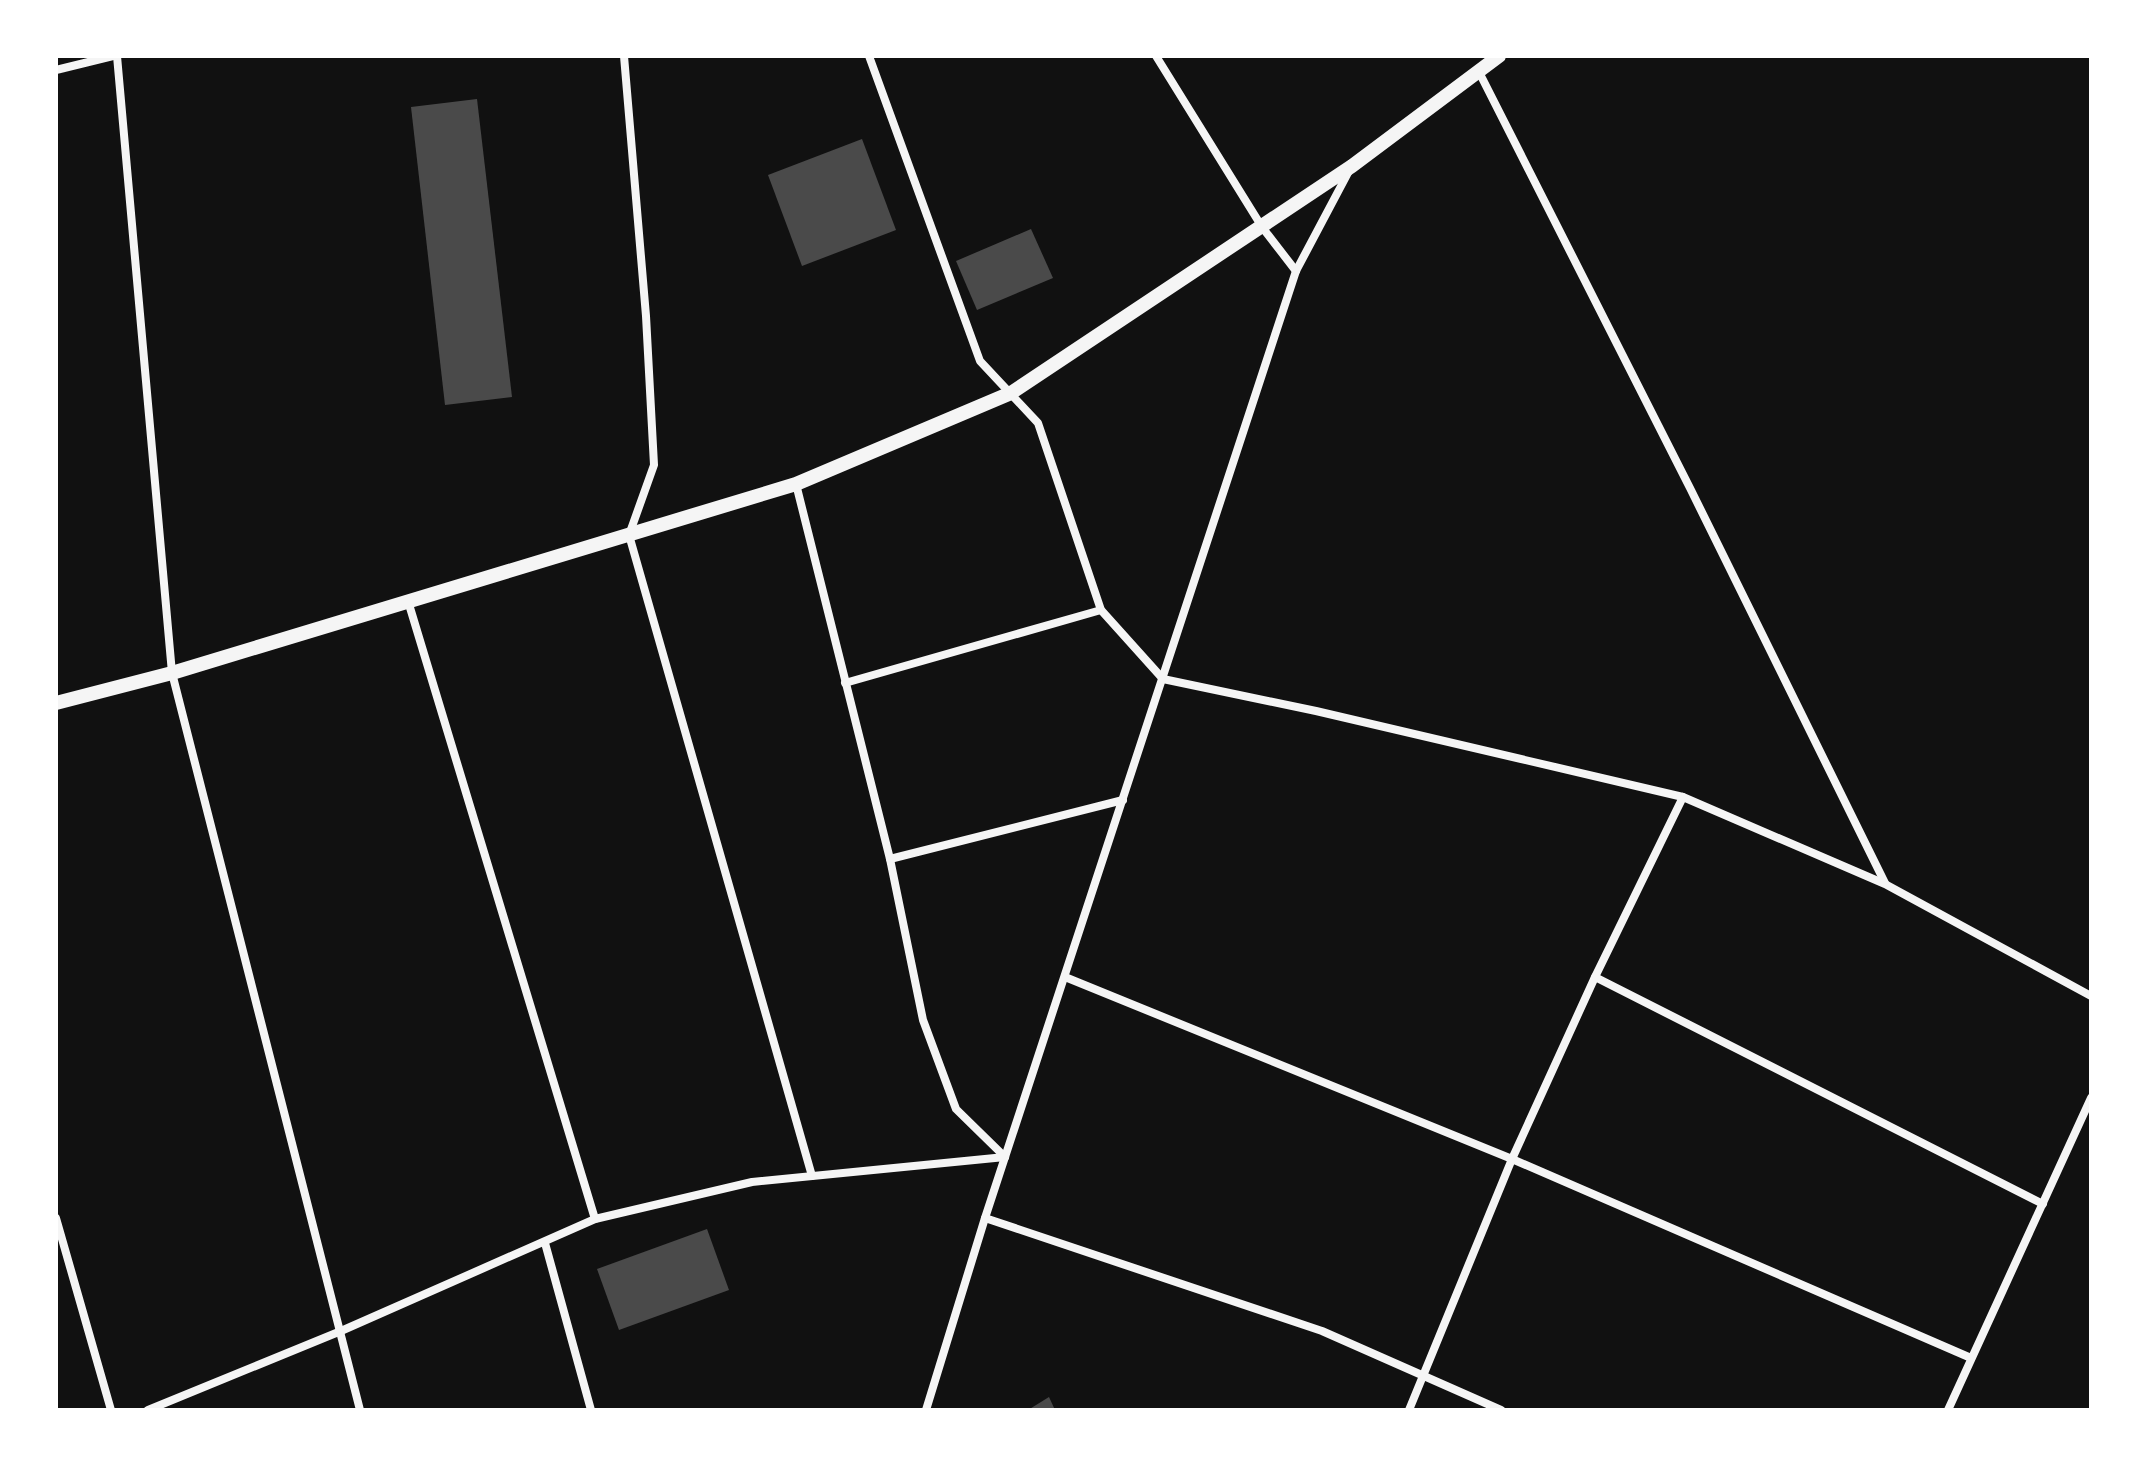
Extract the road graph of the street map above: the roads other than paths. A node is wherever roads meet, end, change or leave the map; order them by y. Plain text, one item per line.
1 (115, 56) edge
2 (624, 56) edge
3 (869, 56) edge
4 (1156, 56) edge
5 (1499, 56) edge
6 (56, 70) edge
7 (1479, 72) junction
8 (1352, 166) junction
9 (1262, 227) junction
10 (1296, 271) junction
11 (1011, 393) junction
12 (796, 484) junction
13 (629, 535) junction
14 (408, 601) junction
15 (1101, 610) junction
16 (172, 673) junction
17 (1163, 679) junction
18 (845, 683) junction
19 (56, 703) edge
20 (1683, 797) junction
21 (1123, 800) junction
22 (890, 859) junction
23 (1885, 884) junction
24 (1065, 977) junction
25 (1595, 977) junction
26 (2091, 996) edge
27 (2091, 1098) edge
28 (1005, 1157) junction
29 (1512, 1159) junction
30 (812, 1176) junction
31 (2043, 1204) junction
32 (56, 1218) edge
33 (985, 1218) junction
34 (595, 1219) junction
35 (545, 1243) junction
36 (341, 1331) junction
37 (1971, 1358) junction
38 (1421, 1376) junction
39 (111, 1410) edge
40 (148, 1410) edge
41 (360, 1410) edge
42 (591, 1410) edge
43 (926, 1410) edge
44 (1409, 1410) edge
45 (1501, 1410) edge
46 (1948, 1410) edge

1 - 6 street
1 - 16 street
2 - 13 street
3 - 11 street
4 - 9 street
5 - 7 street
7 - 8 street
7 - 23 street
8 - 9 street
8 - 10 street
9 - 10 street
9 - 11 street
10 - 17 street
11 - 12 street
11 - 15 street
12 - 13 street
12 - 18 street
13 - 14 street
13 - 30 street
14 - 16 street
14 - 34 street
15 - 17 street
15 - 18 street
16 - 19 street
16 - 36 street
17 - 20 street
17 - 21 street
18 - 22 street
20 - 23 street
20 - 25 street
21 - 22 street
21 - 24 street
22 - 28 street
23 - 26 street
24 - 28 street
24 - 29 street
25 - 29 street
25 - 31 street
27 - 31 street
28 - 30 street
28 - 33 street
29 - 37 street
29 - 38 street
30 - 34 street
31 - 37 street
32 - 39 street
33 - 38 street
33 - 43 street
34 - 35 street
35 - 36 street
35 - 42 street
36 - 40 street
36 - 41 street
37 - 46 street
38 - 44 street
38 - 45 street

